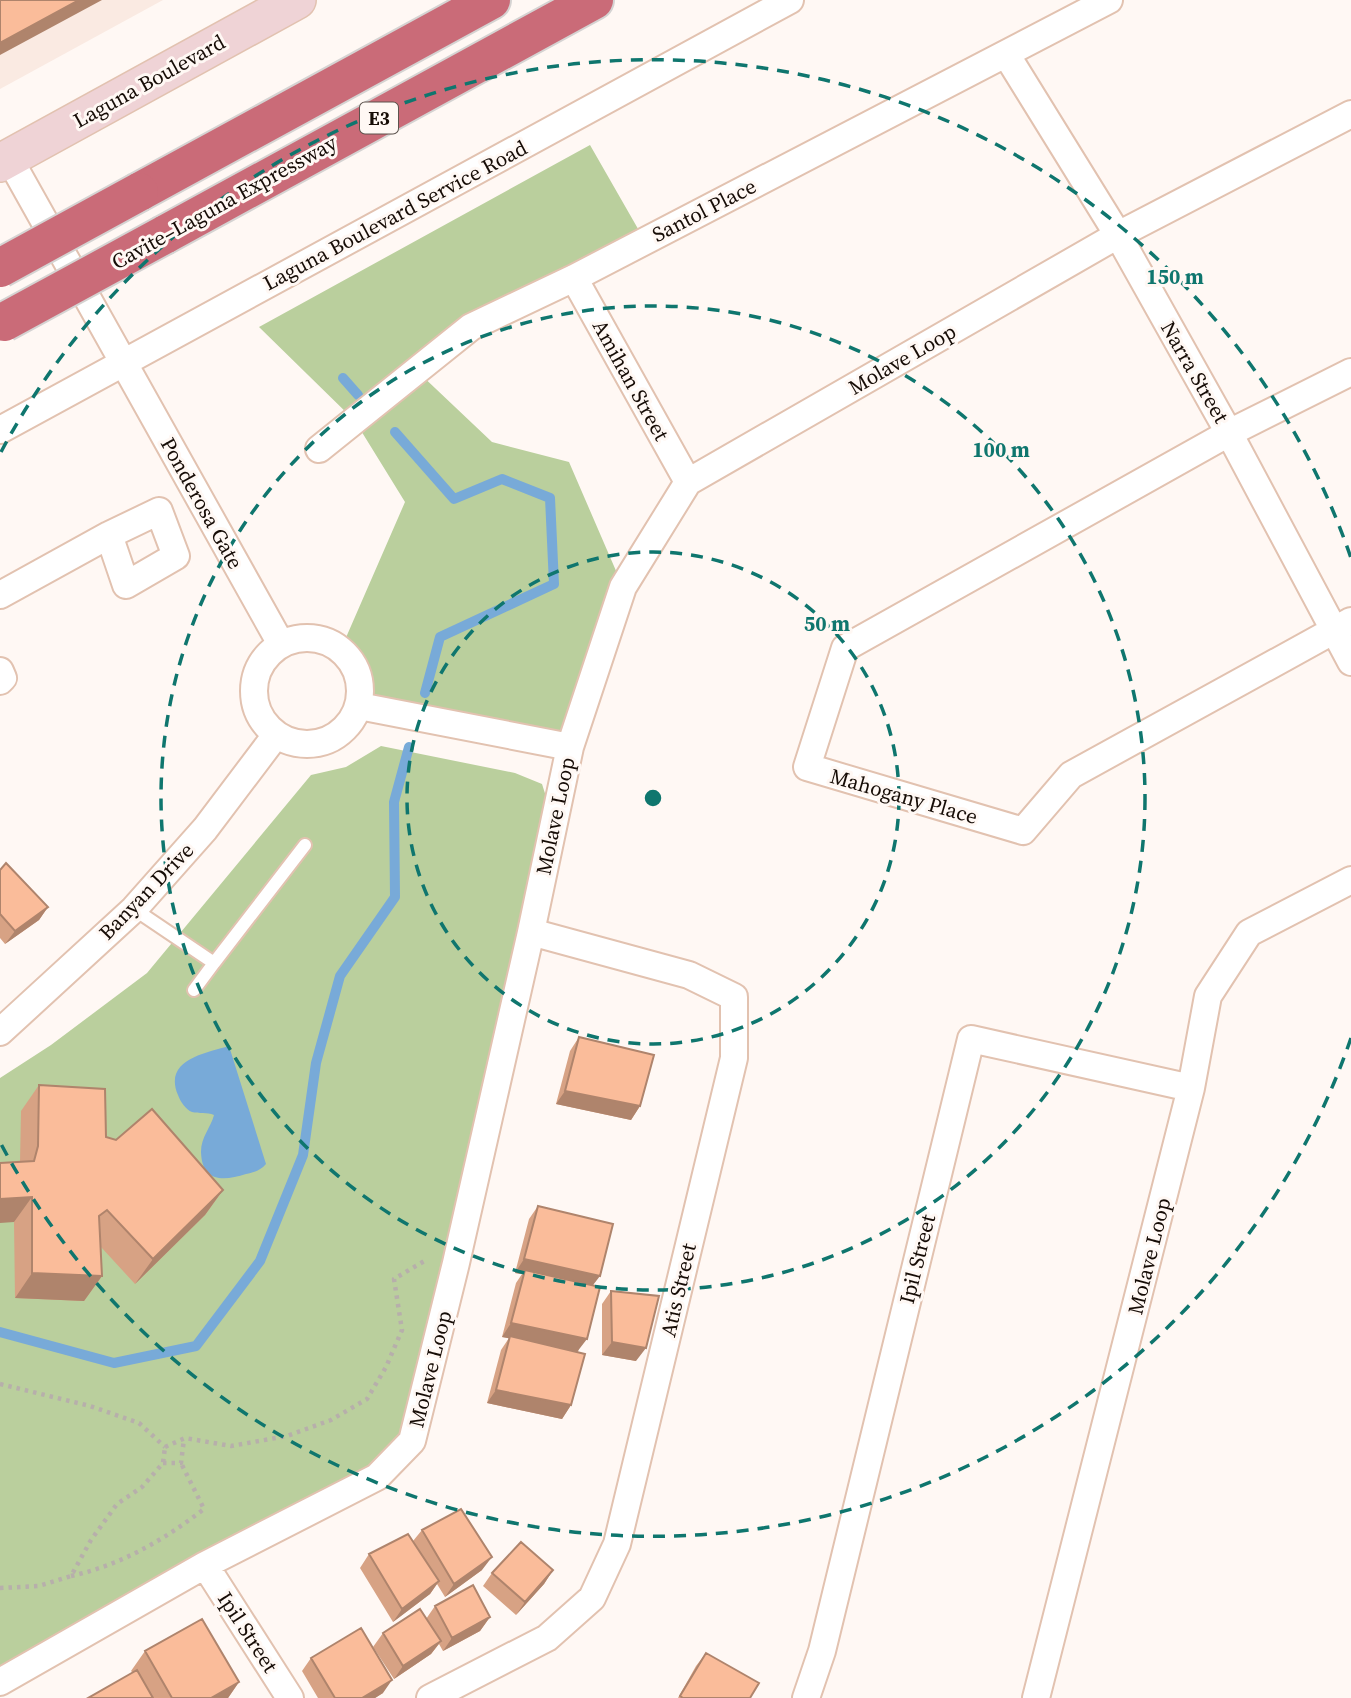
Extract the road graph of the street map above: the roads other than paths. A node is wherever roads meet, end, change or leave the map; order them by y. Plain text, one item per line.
1 (298, 0) edge
2 (491, 0) edge
3 (594, 0) edge
4 (790, 0) edge
5 (1109, 0) edge
6 (1006, 54) junction
7 (1351, 114) edge
8 (4, 160) edge
9 (1118, 235) junction
10 (0, 268) edge
11 (574, 278) junction
12 (2, 323) edge
13 (122, 362) junction
14 (1351, 372) edge
15 (0, 430) edge
16 (1229, 433) junction
17 (319, 449) dead end
18 (688, 482) junction
19 (109, 535) dead end
20 (0, 595) edge
21 (1343, 626) edge
22 (281, 644) junction
23 (1351, 662) edge
24 (0, 671) edge
25 (0, 681) edge
26 (359, 706) junction
27 (276, 735) junction
28 (570, 747) junction
29 (305, 845) dead end
30 (1351, 880) edge
31 (134, 909) junction
32 (531, 932) junction
33 (214, 963) junction
34 (194, 989) dead end
35 (0, 1032) edge
36 (1191, 1088) junction
37 (205, 1565) junction
38 (9, 1686) edge
39 (290, 1698) edge
40 (430, 1698) edge
41 (806, 1698) edge
42 (1036, 1698) edge

1 - 8 main road, Laguna Boulevard
2 - 10 highway, E3, bridge
3 - 12 highway, Cavite–Laguna Expressway / E3, bridge
4 - 13 street, Laguna Boulevard Service Road
5 - 6 street, Santol Place
6 - 9 street, Narra Street
6 - 11 street, Santol Place
7 - 9 street, Molave Loop
8 - 13 street, Ponderosa Gate
9 - 16 street, Narra Street
9 - 18 street, Molave Loop
11 - 17 street, Santol Place
11 - 18 street, Amihan Street
13 - 15 street, Laguna Boulevard Service Road
13 - 22 street, Ponderosa Gate
14 - 16 street
16 - 21 street, Narra Street
16 - 21 street, Mahogany Place
18 - 28 street, Molave Loop
19 - 20 street
21 - 23 street, Narra Street
22 - 26 street
22 - 27 street
24 - 25 street
26 - 27 street
26 - 28 street
27 - 31 street, Banyan Drive
28 - 32 street, Molave Loop
29 - 33 lane
30 - 36 street, Molave Loop
31 - 33 lane
31 - 35 street, Banyan Drive
32 - 37 street, Molave Loop
32 - 40 street, Atis Street
33 - 34 lane
36 - 41 street, Ipil Street
36 - 42 street, Molave Loop
37 - 38 street, Molave Loop
37 - 39 street, Ipil Street

